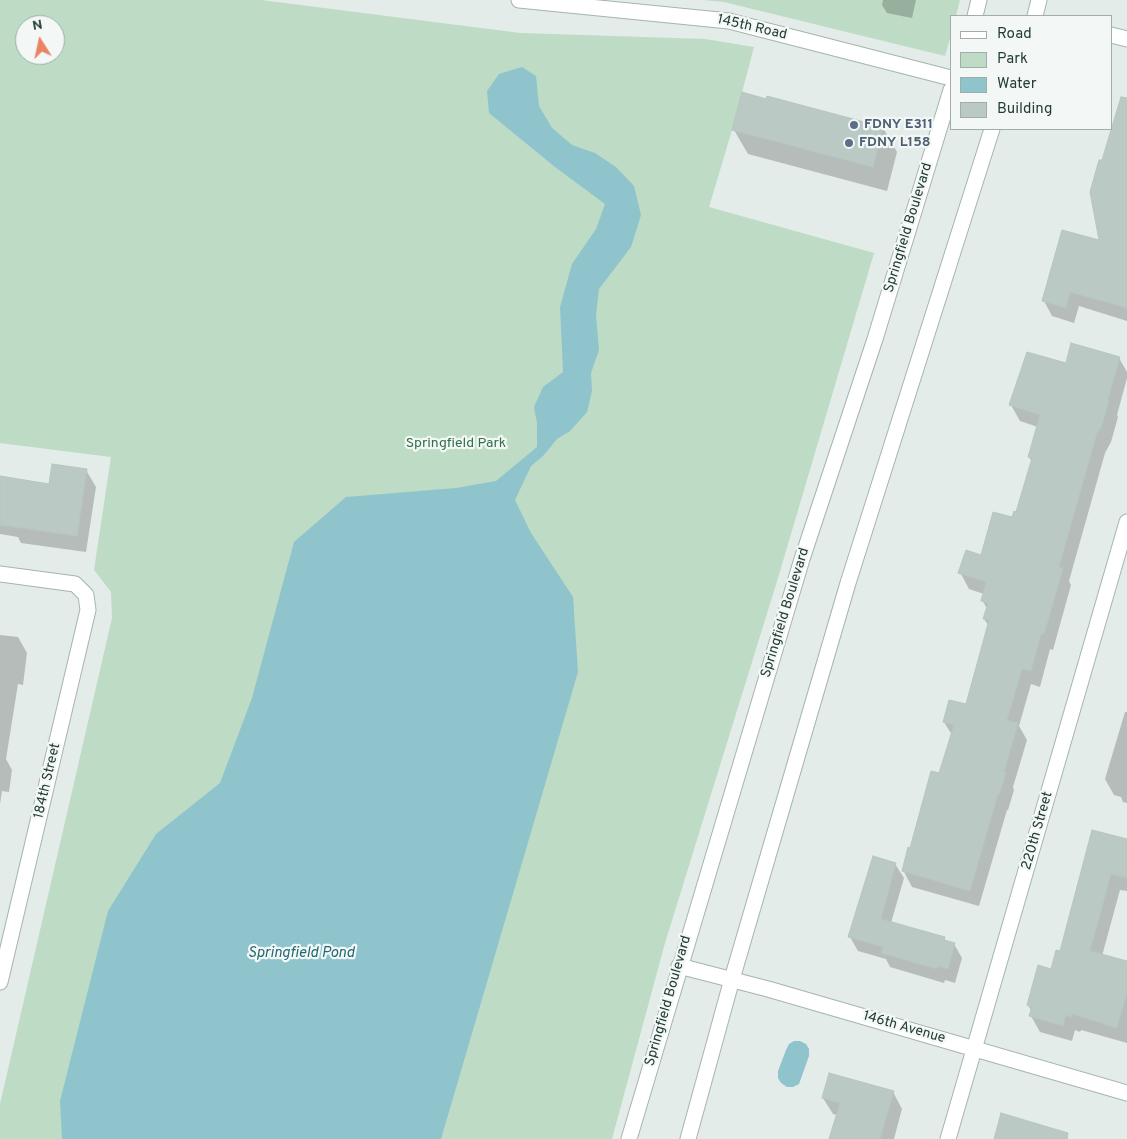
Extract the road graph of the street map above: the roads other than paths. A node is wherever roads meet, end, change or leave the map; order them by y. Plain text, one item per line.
1 (519, 0) edge
2 (979, 0) edge
3 (1039, 0) edge
4 (565, 3) edge
5 (975, 15) edge
6 (1036, 15) edge
7 (1112, 34) edge
8 (1127, 39) edge
9 (950, 78) edge
10 (950, 93) edge
11 (992, 130) edge
12 (1127, 522) edge
13 (0, 574) edge
14 (679, 966) junction
15 (732, 979) junction
16 (0, 982) edge
17 (974, 1048) junction
18 (1127, 1093) edge
19 (628, 1139) edge
20 (688, 1139) edge
21 (948, 1139) edge

1 - 4 street, 145th Road
2 - 5 street
3 - 6 street
4 - 9 street, 145th Road
7 - 8 street
10 - 14 street, Springfield Boulevard
11 - 15 street
12 - 17 street, 220th Street
13 - 16 street, 184th Street
14 - 15 street, 146th Avenue
14 - 19 street, Springfield Boulevard
15 - 17 street, 146th Avenue
15 - 20 street
17 - 18 street, 146th Avenue
17 - 21 street, 220th Street

